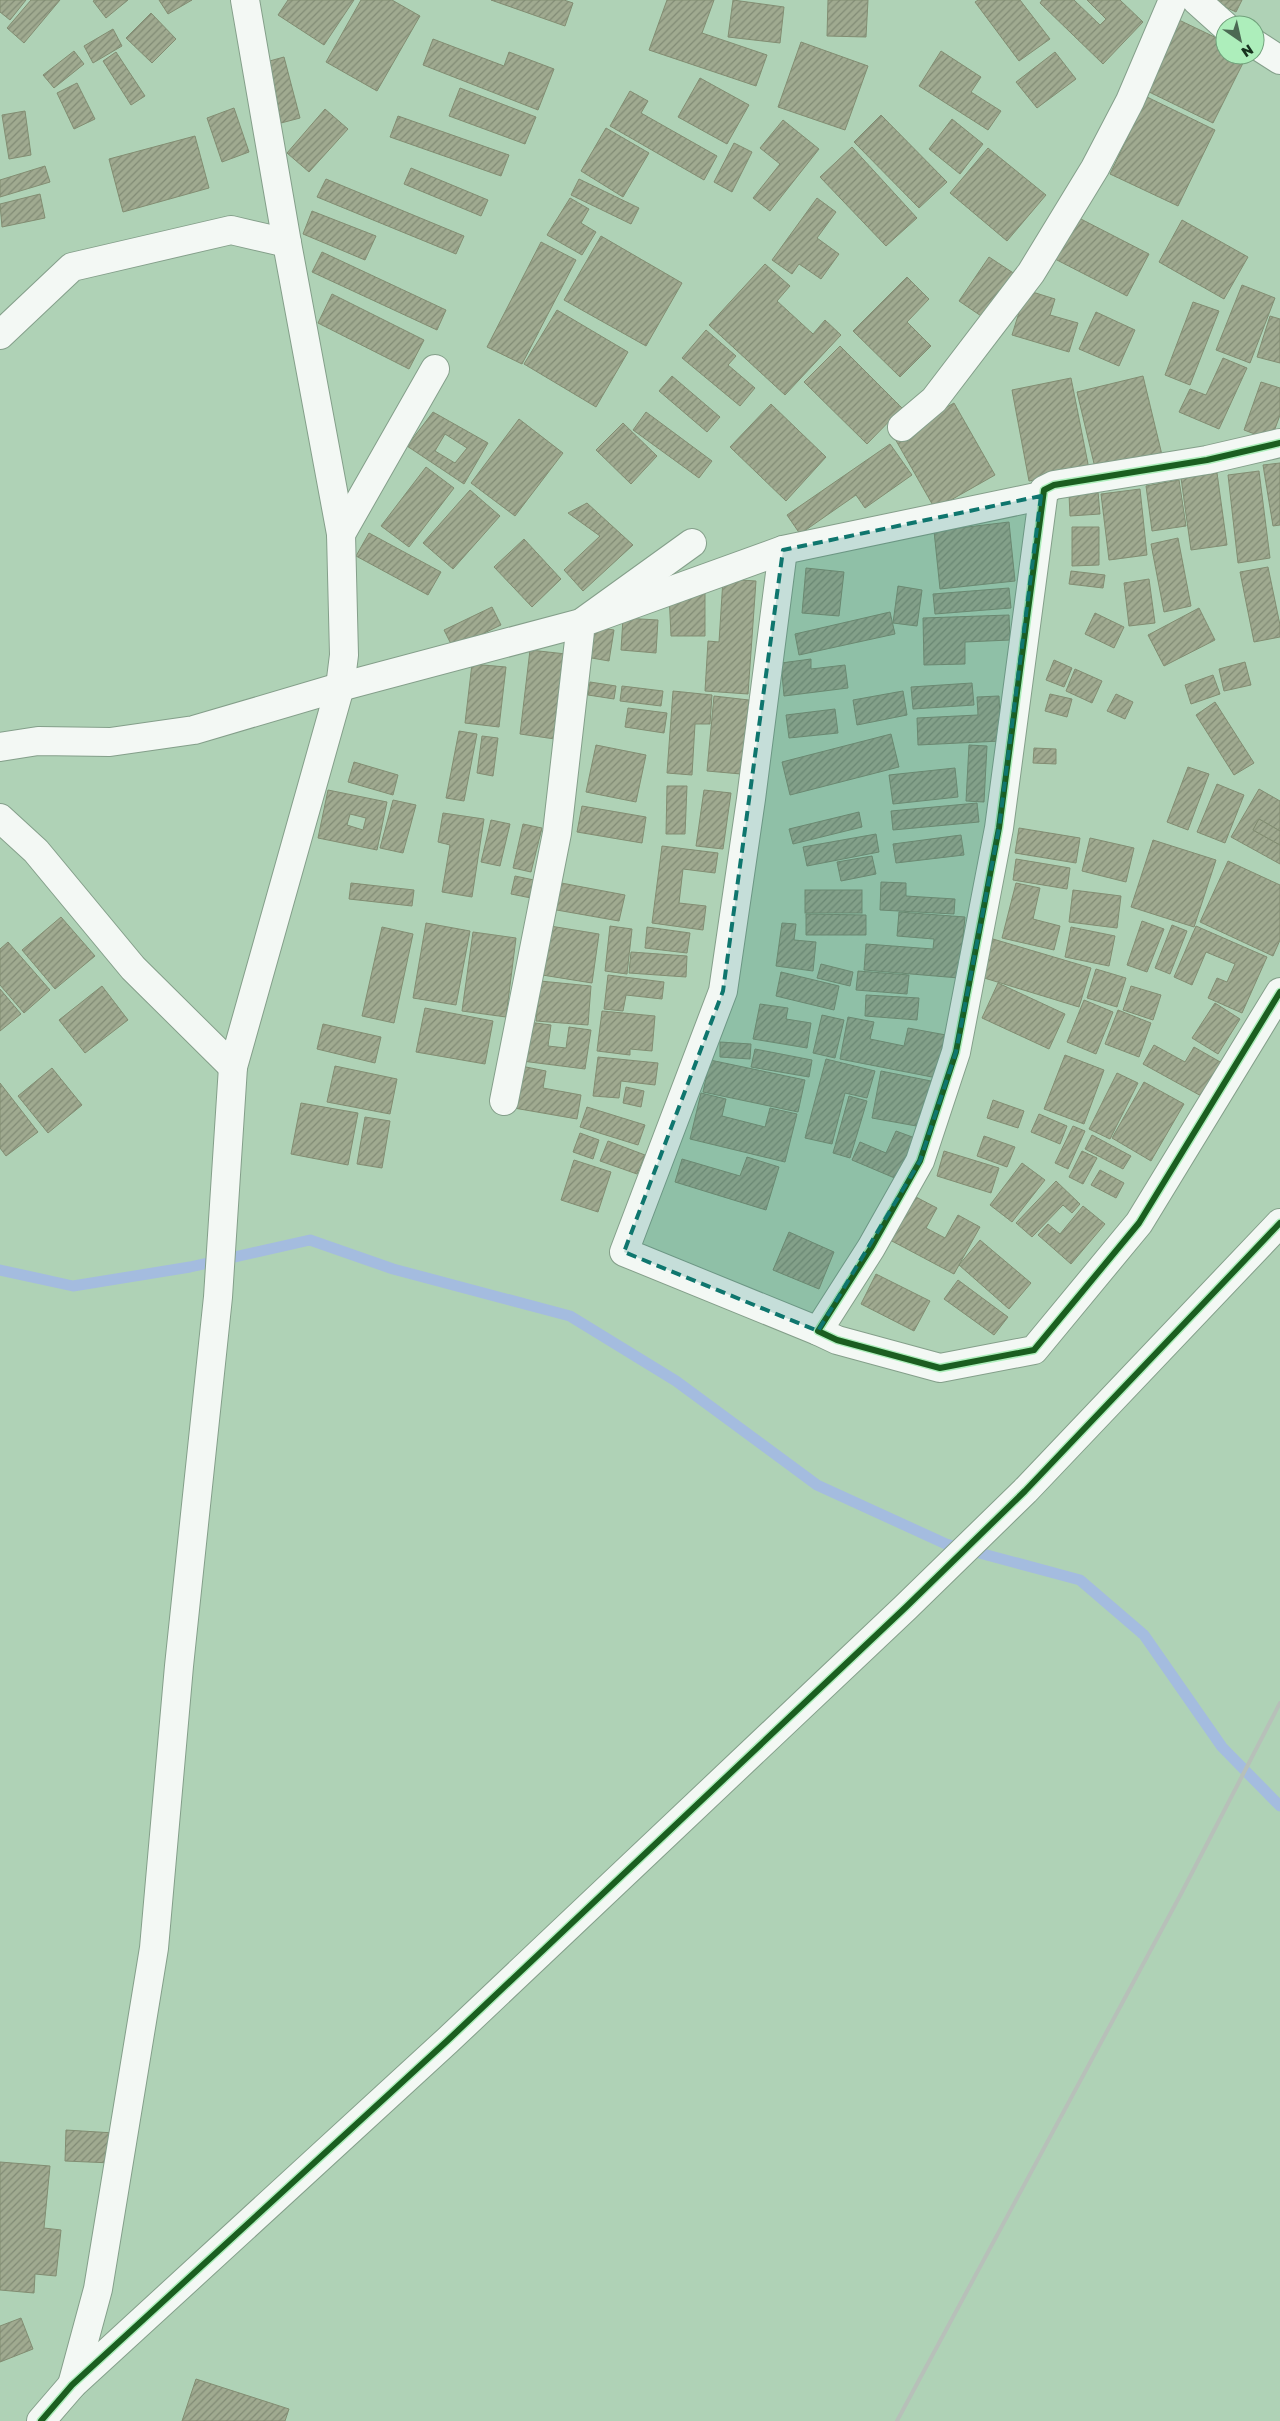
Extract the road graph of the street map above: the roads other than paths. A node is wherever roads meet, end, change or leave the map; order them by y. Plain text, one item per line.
1 (245, 0) edge
2 (1173, 0) edge
3 (1196, 0) edge
4 (1215, 17) edge
5 (1265, 50) edge
6 (1280, 60) edge
7 (287, 243) junction
8 (0, 335) edge
9 (436, 369) dead end
10 (902, 427) dead end
11 (1280, 443) edge
12 (1041, 496) junction
13 (341, 534) junction
14 (692, 542) dead end
15 (783, 550) junction
16 (582, 623) junction
17 (340, 687) junction
18 (0, 747) edge
19 (0, 818) edge
20 (1280, 992) edge
21 (233, 1067) junction
22 (504, 1101) dead end
23 (1280, 1224) edge
24 (818, 1331) junction
25 (72, 2385) junction
26 (41, 2421) edge

1 - 7 street
2 - 10 street
3 - 4 street
5 - 6 street
7 - 8 street
7 - 13 street
9 - 13 street
11 - 12 street
12 - 15 street
12 - 24 street
13 - 17 street
14 - 16 street
15 - 16 street
15 - 24 street
16 - 17 street
16 - 22 street
17 - 18 street
17 - 21 street
19 - 21 street
20 - 24 street
21 - 25 street
23 - 25 street
25 - 26 street

